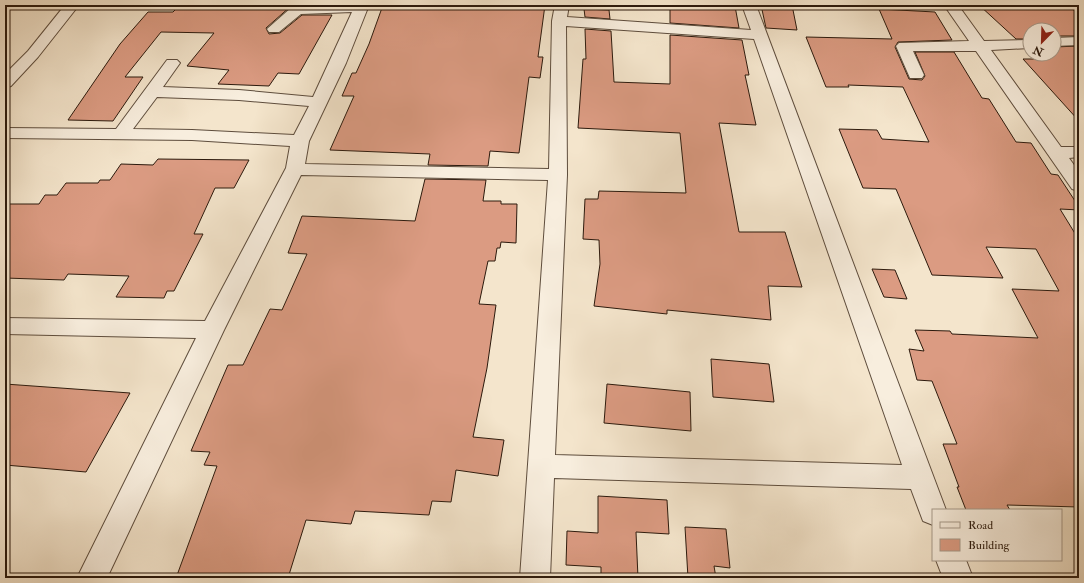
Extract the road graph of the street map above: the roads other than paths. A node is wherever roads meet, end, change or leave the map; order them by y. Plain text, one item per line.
1 (72, 5) edge
2 (749, 5) edge
3 (951, 5) edge
4 (362, 6) edge
5 (561, 13) edge
6 (274, 29) dead end
7 (760, 35) junction
8 (1079, 41) edge
9 (1062, 42) edge
10 (1022, 44) edge
11 (981, 46) junction
12 (172, 62) dead end
13 (916, 75) dead end
14 (5, 83) edge
15 (152, 92) junction
16 (319, 102) junction
17 (5, 133) edge
18 (120, 134) junction
19 (300, 141) junction
20 (1079, 152) edge
21 (1055, 154) junction
22 (295, 168) junction
23 (558, 175) junction
24 (1079, 185) edge
25 (5, 326) edge
26 (212, 330) junction
27 (542, 466) junction
28 (920, 477) junction
29 (932, 509) edge
30 (951, 561) edge
31 (92, 578) edge
32 (535, 578) edge
33 (958, 578) edge

1 - 14 street
2 - 7 street
3 - 11 street
4 - 6 street
4 - 16 street
5 - 7 street
5 - 23 street
7 - 28 street
8 - 9 street
10 - 11 street
11 - 13 street
11 - 21 street
12 - 15 street
15 - 16 street
15 - 18 street
16 - 19 street
17 - 18 street
18 - 19 street
19 - 22 street
20 - 21 street
21 - 24 street
22 - 23 street
22 - 26 street
23 - 27 street
25 - 26 street
26 - 31 street
27 - 28 street
27 - 32 street
28 - 29 street
30 - 33 street

